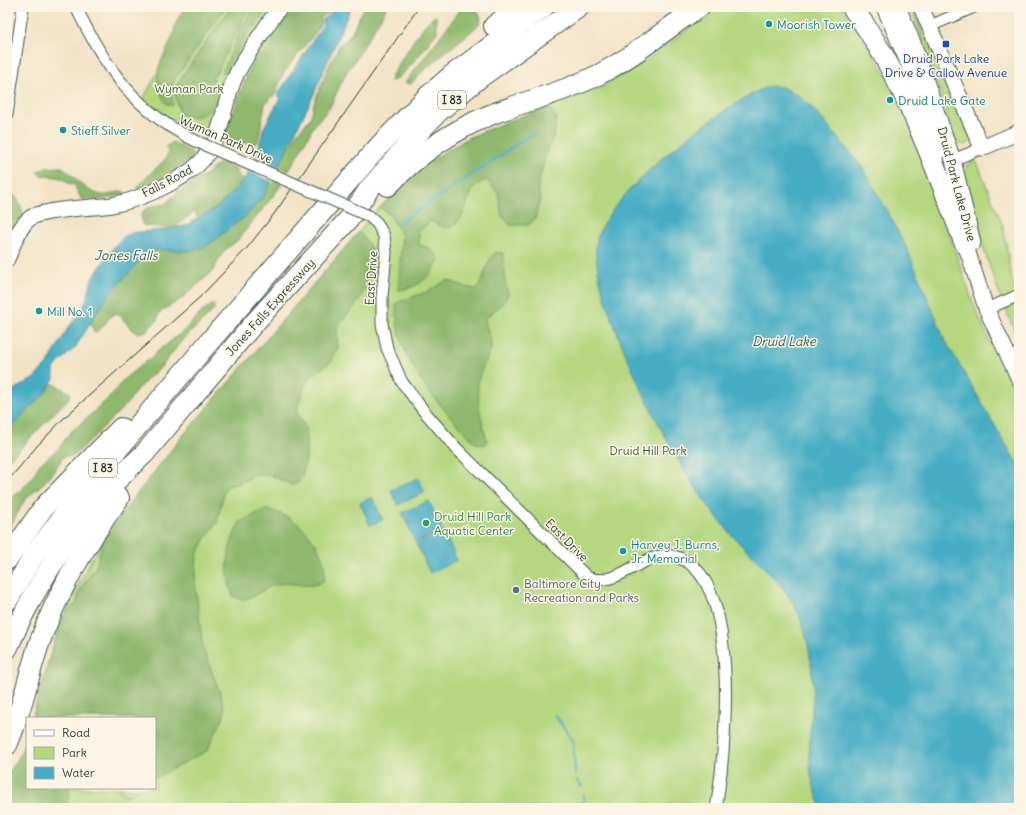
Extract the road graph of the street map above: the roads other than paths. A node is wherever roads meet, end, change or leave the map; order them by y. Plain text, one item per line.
1 (23, 7) edge
2 (76, 7) edge
3 (280, 7) edge
4 (579, 7) edge
5 (852, 7) edge
6 (884, 7) edge
7 (898, 7) edge
8 (921, 7) edge
9 (974, 7) edge
10 (532, 10) edge
11 (691, 10) edge
12 (930, 26) junction
13 (18, 48) junction
14 (7, 51) edge
15 (7, 115) edge
16 (1019, 132) edge
17 (982, 148) junction
18 (953, 160) junction
19 (369, 216) joint
20 (349, 220) junction
21 (965, 244) junction
22 (7, 258) edge
23 (1019, 295) edge
24 (994, 306) junction
25 (209, 342) junction
26 (1019, 359) edge
27 (1019, 379) edge
28 (145, 453) junction
29 (7, 560) edge
30 (7, 601) edge
31 (7, 649) edge
32 (7, 745) edge
33 (716, 808) edge

1 - 13 street
2 - 19 street, Wyman Park Drive, bridge
3 - 22 main road, Falls Road
4 - 20 highway, Jones Falls Expressway / I 83
5 - 21 highway
6 - 21 main road, Druid Park Lake Drive
7 - 18 main road, Druid Park Lake Drive
8 - 12 main road
9 - 12 street
10 - 25 highway, Jones Falls Expressway / I 83
11 - 20 highway
12 - 17 main road
13 - 14 street
13 - 15 street
16 - 17 main road
17 - 18 street
18 - 24 main road, Druid Park Lake Drive
19 - 33 street, East Drive
20 - 28 highway, Jones Falls Expressway / I 83
21 - 27 main road, Druid Park Lake Drive
23 - 24 street
24 - 26 main road, Druid Park Lake Drive
25 - 29 highway
25 - 30 highway, Jones Falls Expressway / I 83
28 - 31 highway, Jones Falls Expressway / I 83
28 - 32 highway

